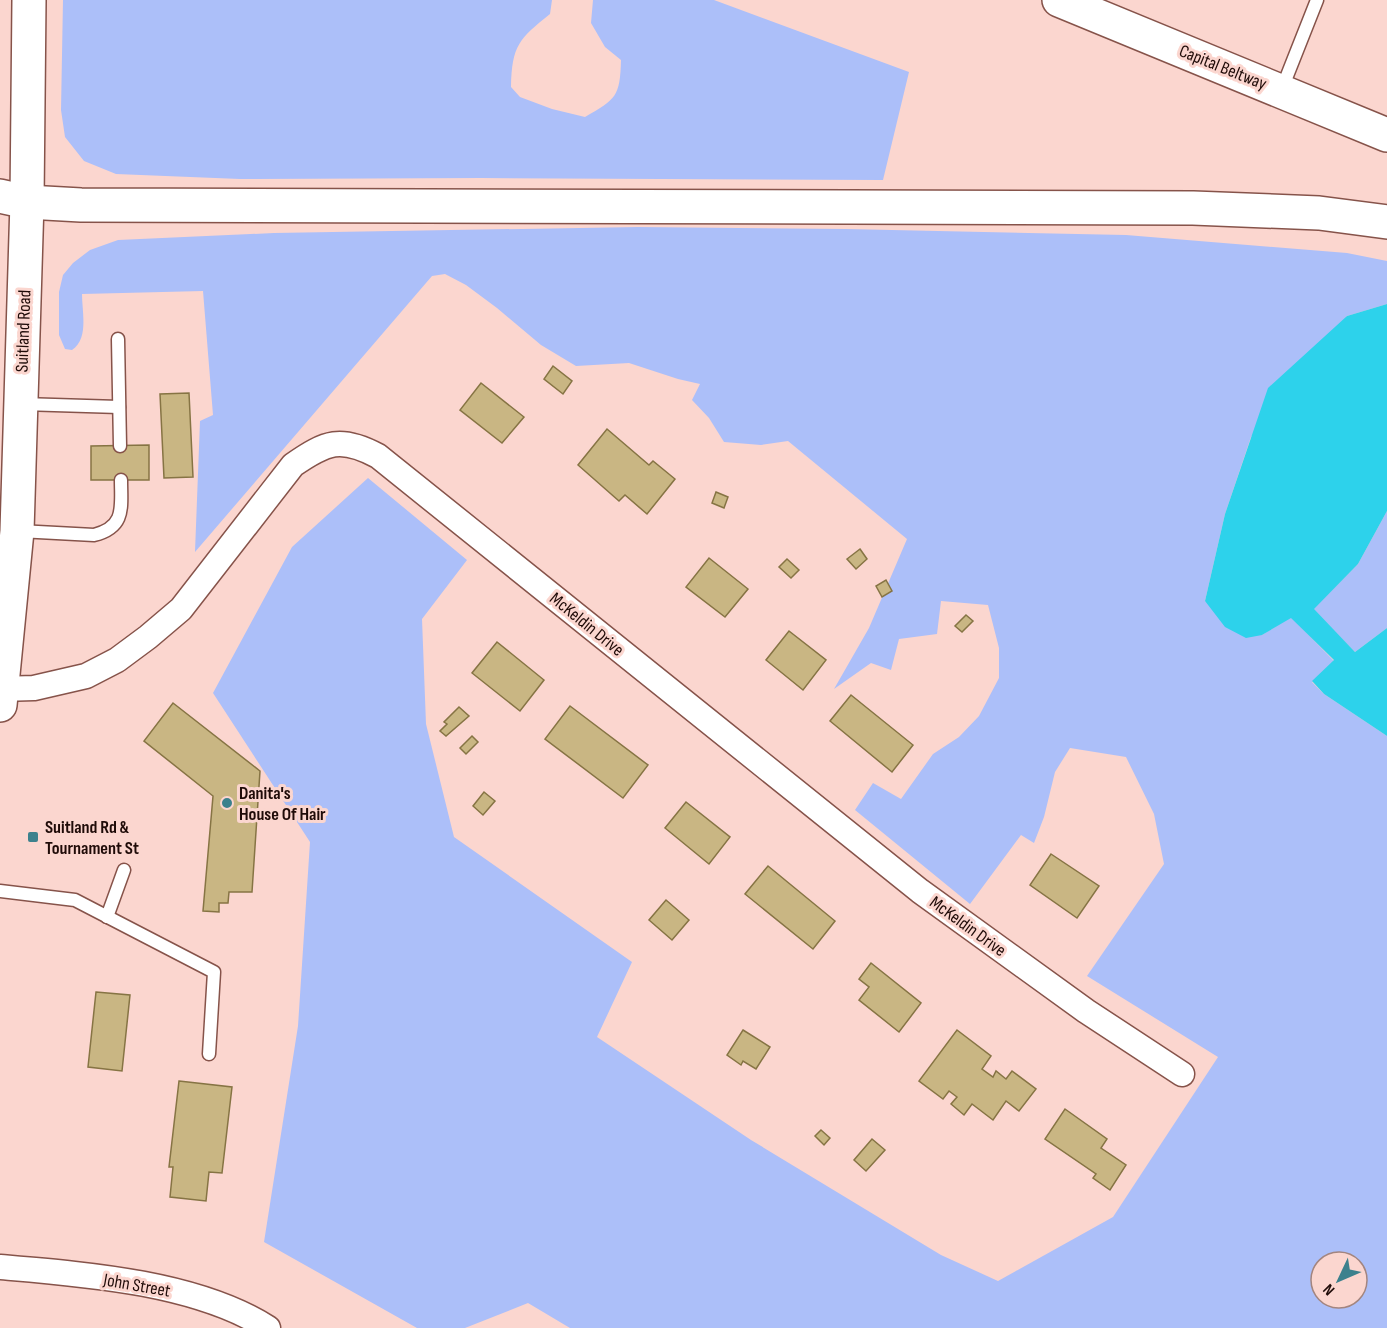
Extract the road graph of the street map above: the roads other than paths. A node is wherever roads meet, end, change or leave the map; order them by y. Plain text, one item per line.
1 (28, 0) edge
2 (1059, 0) edge
3 (1317, 0) edge
4 (1281, 91) junction
5 (1387, 135) edge
6 (14, 199) edge
7 (1387, 222) edge
8 (118, 339) dead end
9 (21, 404) junction
10 (119, 407) junction
11 (120, 446) dead end
12 (121, 480) dead end
13 (17, 531) junction
14 (1, 672) edge
15 (124, 870) dead end
16 (0, 891) edge
17 (107, 917) junction
18 (209, 1054) dead end
19 (1182, 1074) dead end
20 (0, 1267) edge
21 (268, 1328) edge

1 - 6 main road, Suitland Road
2 - 4 main road, Capital Beltway
3 - 4 lane
4 - 5 main road, Capital Beltway
6 - 7 main road
6 - 9 main road, Suitland Road
8 - 10 lane
9 - 10 lane
9 - 13 main road, Suitland Road
10 - 11 lane
12 - 13 lane
13 - 14 main road, Suitland Road
14 - 19 street, McKeldin Drive
15 - 17 lane
16 - 17 lane
17 - 18 lane
20 - 21 street, John Street

